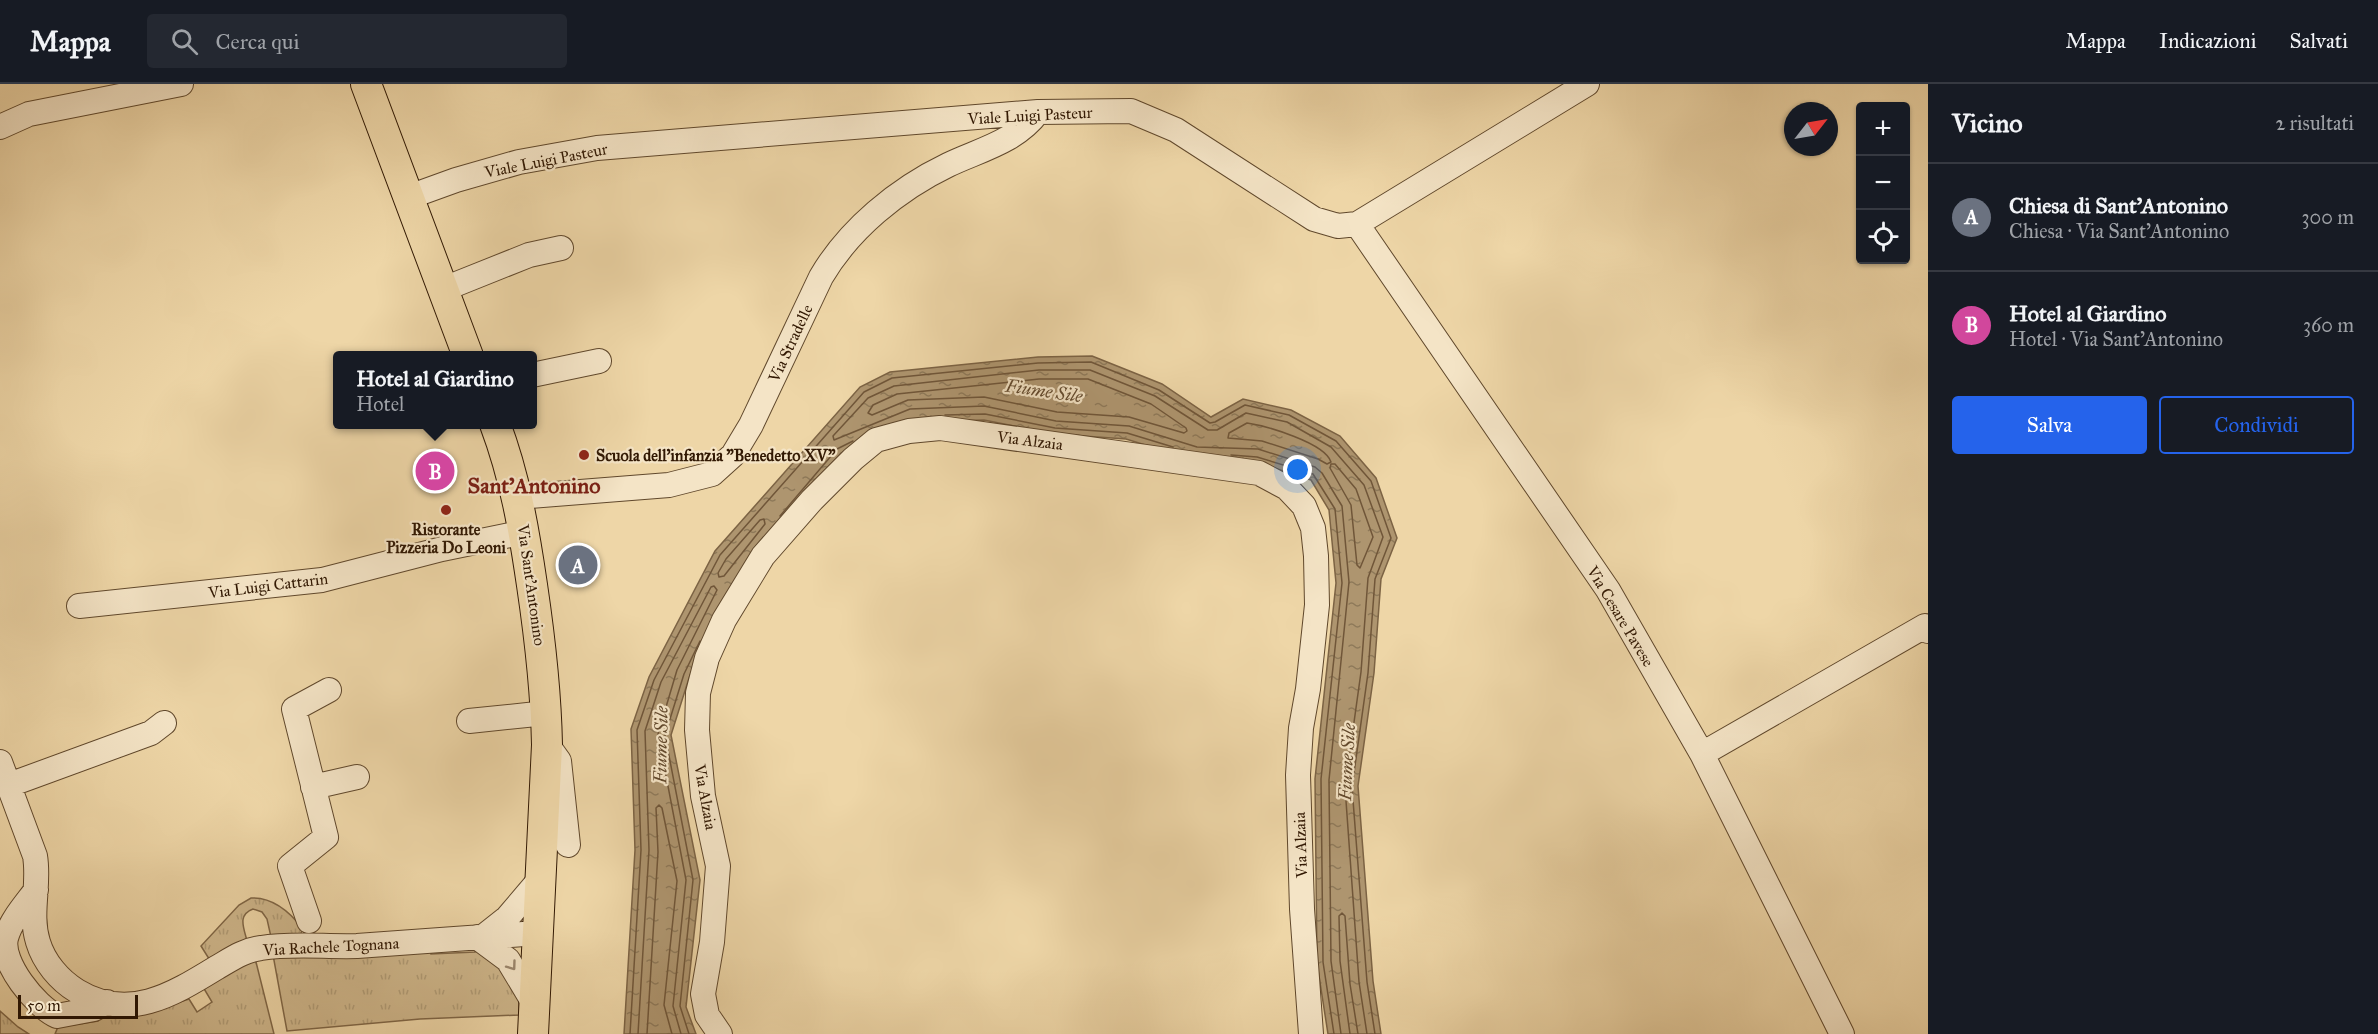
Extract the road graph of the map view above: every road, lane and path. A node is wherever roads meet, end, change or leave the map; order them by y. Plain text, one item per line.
1 (178, 84) edge
2 (366, 84) edge
3 (1587, 84) edge
4 (1038, 112) junction
5 (0, 127) edge
6 (409, 196) junction
7 (1357, 224) junction
8 (561, 248) dead end
9 (444, 289) junction
10 (466, 351) edge
11 (599, 361) dead end
12 (537, 374) edge
13 (497, 429) edge
14 (517, 497) junction
15 (525, 532) junction
16 (79, 606) dead end
17 (1928, 631) edge
18 (329, 690) dead end
19 (546, 713) junction
20 (469, 722) dead end
21 (164, 723) dead end
22 (547, 745) junction
23 (1702, 754) junction
24 (0, 762) edge
25 (357, 777) dead end
26 (9, 785) junction
27 (314, 787) junction
28 (568, 845) dead end
29 (541, 878) junction
30 (36, 890) junction
31 (309, 921) dead end
32 (538, 933) junction
33 (480, 937) junction
34 (107, 1002) junction
35 (534, 1019) edge
36 (720, 1034) edge
37 (1311, 1034) edge
38 (1842, 1034) edge

1 - 5 street
2 - 6 main road
3 - 7 street
4 - 6 street, Viale Luigi Pasteur
4 - 7 street, Viale Luigi Pasteur
4 - 14 street, Via Stradelle
6 - 9 main road
7 - 23 street, Via Cesare Pavese
8 - 9 street
9 - 10 main road
11 - 12 street
13 - 14 main road, Via Sant'Antonino
14 - 15 main road, Via Sant'Antonino
15 - 16 street, Via Luigi Cattarin
15 - 19 main road, Via Sant'Antonino
17 - 23 street
18 - 27 street
19 - 20 street
19 - 22 main road, Via Sant'Antonino
21 - 26 street
22 - 28 street, Via Sant'Antonino
22 - 29 main road, Via Sant'Antonino
23 - 38 street, Via Cesare Pavese
24 - 26 street, Via Rachele Tognana
25 - 27 street
26 - 30 street, Via Rachele Tognana
27 - 31 street
29 - 32 main road, Via Sant'Antonino
29 - 33 street
30 - 34 street, Via Rachele Tognana
30 - 34 street
32 - 33 street, Via Rachele Tognana
32 - 35 main road, Via Sant'Antonino
33 - 34 street, Via Rachele Tognana
33 -> 35 street
36 - 37 street, Via Alzaia

